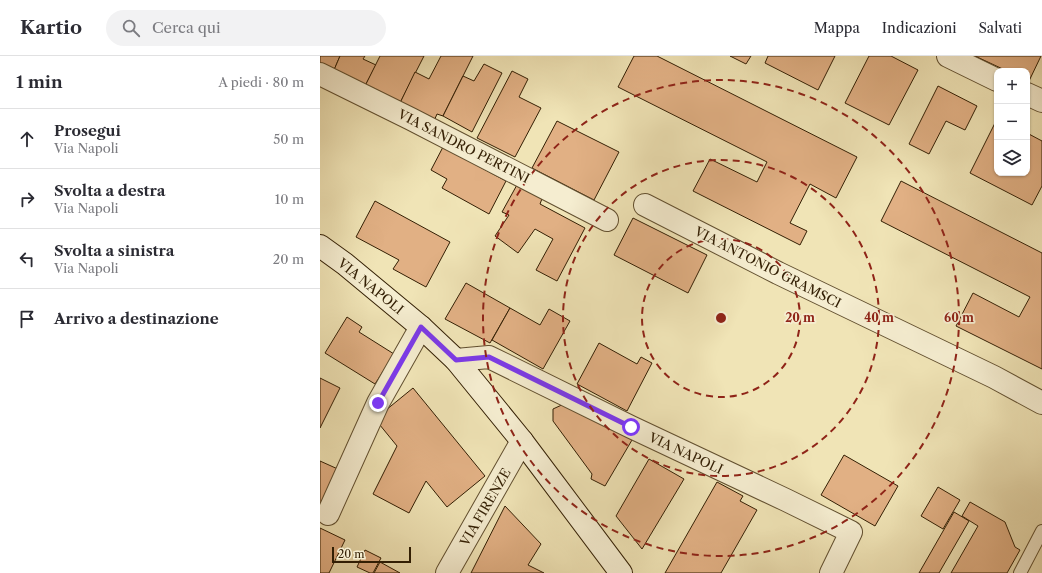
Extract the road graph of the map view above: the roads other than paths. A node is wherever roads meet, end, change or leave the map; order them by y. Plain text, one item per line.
1 (948, 56) edge
2 (320, 74) edge
3 (994, 79) edge
4 (1030, 95) edge
5 (1042, 101) edge
6 (645, 205) dead end
7 (607, 220) dead end
8 (320, 246) edge
9 (421, 327) junction
10 (456, 360) junction
11 (1042, 403) edge
12 (522, 441) junction
13 (328, 514) dead end
14 (1042, 531) edge
15 (447, 573) edge
16 (621, 573) edge
17 (832, 573) edge
18 (1020, 573) edge

1 - 3 street
2 - 7 street, VIA SANDRO PERTINI
4 - 5 street
6 - 11 street, VIA ANTONIO GRAMSCI
8 - 9 street, VIA NAPOLI
9 - 10 street, VIA NAPOLI
9 - 13 street
10 - 12 street, VIA NAPOLI
10 - 17 street, VIA NAPOLI
12 - 15 street, VIA FIRENZE
12 - 16 street, VIA NAPOLI
14 - 18 lane

